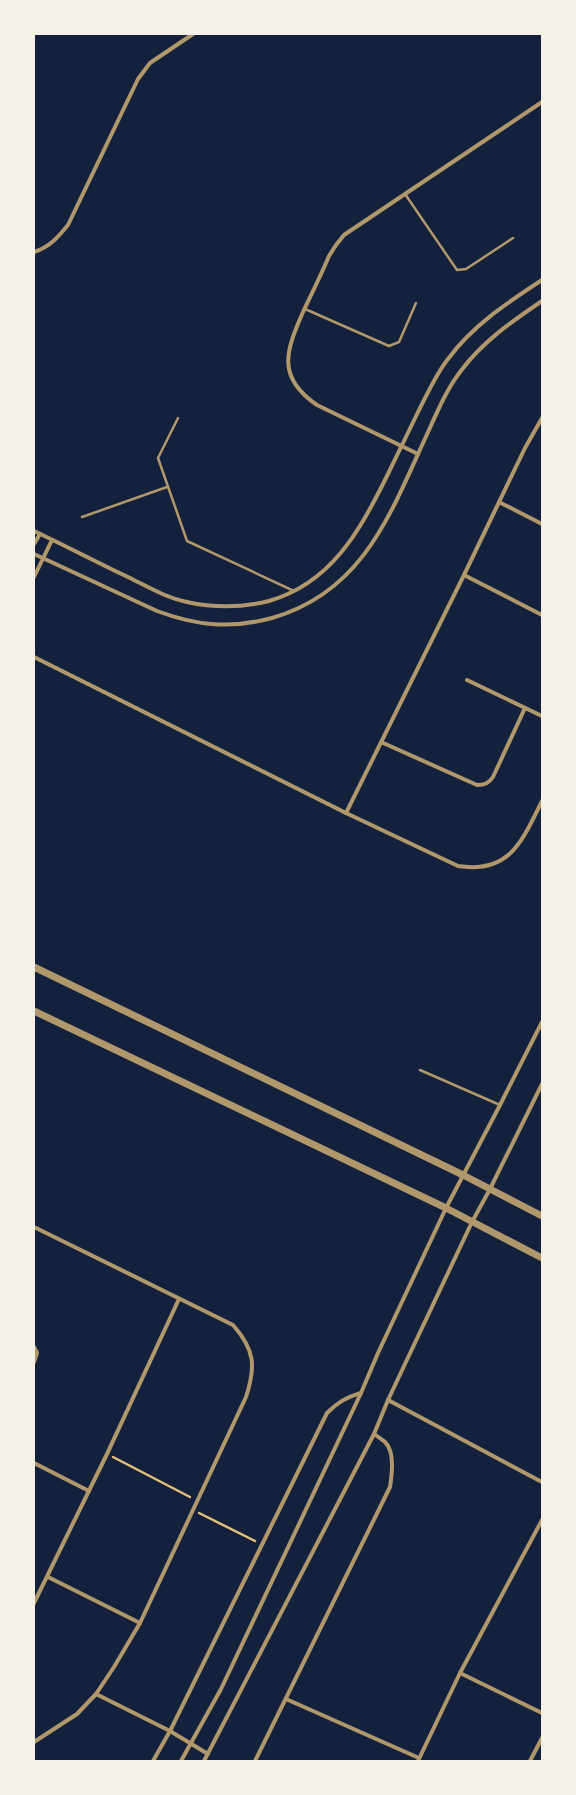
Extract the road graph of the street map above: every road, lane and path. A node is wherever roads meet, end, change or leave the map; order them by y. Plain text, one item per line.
1 (194, 34) edge
2 (542, 102) edge
3 (404, 193) junction
4 (513, 238) dead end
5 (34, 252) edge
6 (542, 280) edge
7 (542, 301) edge
8 (416, 304) dead end
9 (305, 309) junction
10 (178, 418) dead end
11 (542, 418) edge
12 (401, 446) junction
13 (418, 454) junction
14 (167, 487) junction
15 (499, 502) junction
16 (82, 517) dead end
17 (542, 524) edge
18 (34, 531) edge
19 (40, 534) junction
20 (52, 540) junction
21 (34, 544) edge
22 (34, 554) edge
23 (43, 558) junction
24 (464, 574) junction
25 (34, 577) edge
26 (294, 591) junction
27 (542, 615) edge
28 (34, 657) edge
29 (467, 680) dead end
30 (525, 708) junction
31 (542, 716) edge
32 (382, 742) junction
33 (542, 801) edge
34 (346, 813) junction
35 (34, 967) edge
36 (34, 1011) edge
37 (542, 1022) edge
38 (420, 1070) dead end
39 (542, 1084) edge
40 (500, 1105) junction
41 (462, 1175) junction
42 (490, 1189) junction
43 (446, 1208) junction
44 (542, 1216) edge
45 (472, 1222) junction
46 (34, 1227) edge
47 (542, 1258) edge
48 (179, 1299) junction
49 (34, 1347) edge
50 (34, 1362) edge
51 (361, 1393) junction
52 (388, 1400) junction
53 (374, 1434) junction
54 (107, 1454) junction
55 (34, 1462) edge
56 (542, 1482) edge
57 (89, 1491) junction
58 (197, 1501) junction
59 (193, 1510) junction
60 (542, 1520) edge
61 (263, 1545) junction
62 (48, 1577) junction
63 (34, 1592) edge
64 (38, 1595) junction
65 (34, 1603) edge
66 (140, 1623) junction
67 (460, 1673) junction
68 (96, 1694) junction
69 (286, 1699) junction
70 (542, 1713) edge
71 (170, 1731) junction
72 (542, 1738) edge
73 (34, 1742) edge
74 (191, 1744) junction
75 (208, 1754) junction
76 (418, 1760) edge
77 (153, 1761) edge
78 (181, 1761) edge
79 (204, 1761) edge
80 (255, 1761) edge
81 (530, 1761) edge

1 - 5 street
2 - 3 street
3 - 4 lane
3 - 9 street
6 - 12 street
7 - 13 street
8 - 9 lane
9 - 12 street
10 - 14 lane
11 - 15 street
12 - 13 street
12 - 26 street
13 - 23 street
14 - 16 lane
14 - 26 lane
15 - 17 street
15 - 24 street
18 - 19 street
19 - 20 street
19 - 21 street
20 - 23 street
20 - 26 street
22 - 23 street
23 - 25 street
24 - 27 street
24 - 32 street
28 - 34 street
29 - 30 street
30 - 31 street
30 - 32 street
32 - 34 street
33 - 34 street
35 - 41 street
36 - 43 street
37 - 40 street
38 - 40 lane
39 - 42 street
40 - 41 street
41 - 42 street
41 - 43 street
42 - 44 street
42 - 45 street
43 - 45 street
43 - 51 street
45 - 47 street
45 - 52 street
46 - 48 street
48 - 54 street
48 - 58 street
49 - 50 street
51 - 61 street
51 - 74 street
52 - 53 street
52 - 56 street
53 - 69 street
53 - 75 street
54 - 57 street
54 - 58 path
55 - 57 street
57 - 62 street
58 - 59 street
59 - 61 path
59 - 66 street
60 - 67 street
61 - 71 street
62 - 64 street
62 - 66 street
63 - 64 street
64 - 65 street
66 - 68 street
67 - 70 street
67 - 76 street
68 - 71 street
68 - 73 street
69 - 76 street
69 - 80 street
71 - 74 street
71 - 77 street
72 - 81 street
74 - 75 street
74 - 78 street
75 - 79 street

